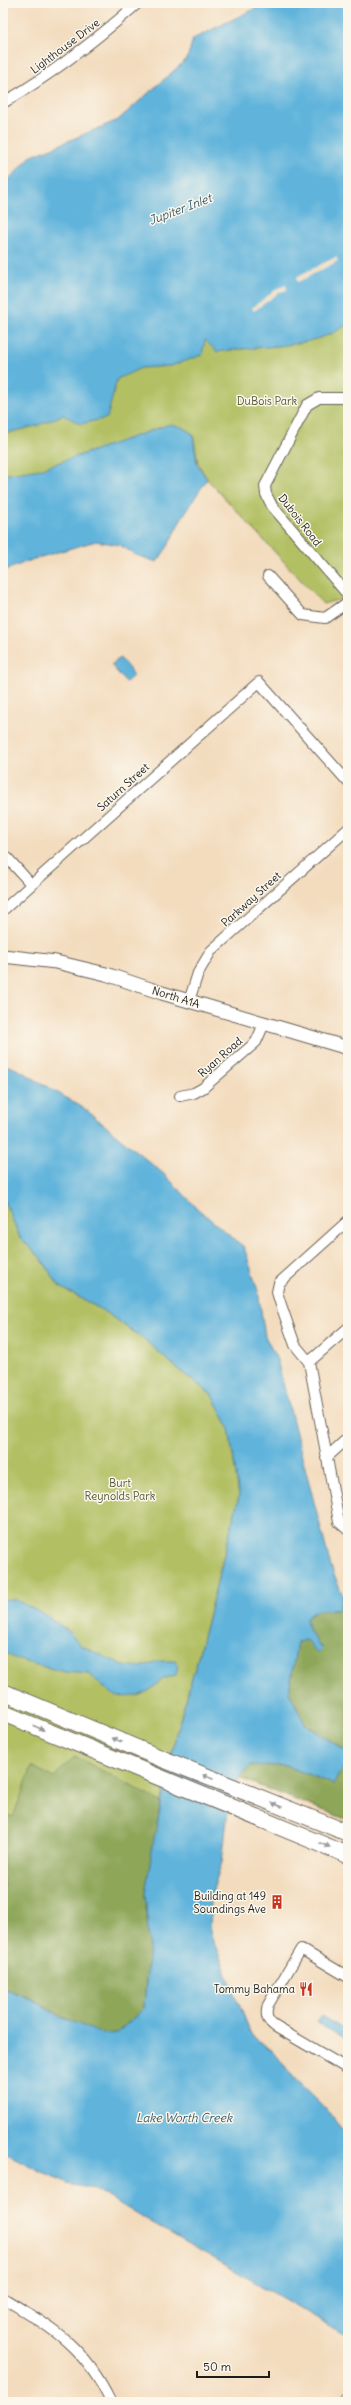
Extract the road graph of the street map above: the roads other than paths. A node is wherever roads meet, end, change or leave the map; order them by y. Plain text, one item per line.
1 (138, 3) edge
2 (3, 103) edge
3 (348, 398) edge
4 (268, 576) dead end
5 (348, 596) edge
6 (348, 602) edge
7 (348, 782) edge
8 (348, 829) edge
9 (3, 853) edge
10 (31, 884) junction
11 (4, 907) edge
12 (3, 956) edge
13 (189, 1002) junction
14 (264, 1024) junction
15 (348, 1048) edge
16 (180, 1096) dead end
17 (348, 1221) edge
18 (348, 1328) edge
19 (309, 1362) junction
20 (348, 1438) edge
21 (326, 1458) junction
22 (348, 1530) edge
23 (3, 1692) edge
24 (3, 1713) edge
25 (348, 1833) edge
26 (348, 1855) edge
27 (348, 1977) edge
28 (348, 2069) edge
29 (3, 2298) edge
30 (111, 2402) edge

1 - 2 street, Lighthouse Drive
3 - 5 street, Dubois Road
4 - 6 street
7 - 10 street, Saturn Street
8 - 13 street, Parkway Street
9 - 10 street
10 - 11 street, Saturn Street
12 - 13 street, North A1A
13 - 14 street, North A1A
14 - 15 street, North A1A
14 - 16 street, Ryan Road
17 - 19 street
18 - 19 street
19 - 21 street
20 - 21 street
21 - 22 street
25 -> 23 main road
24 -> 26 main road
27 - 28 street
29 - 30 street

